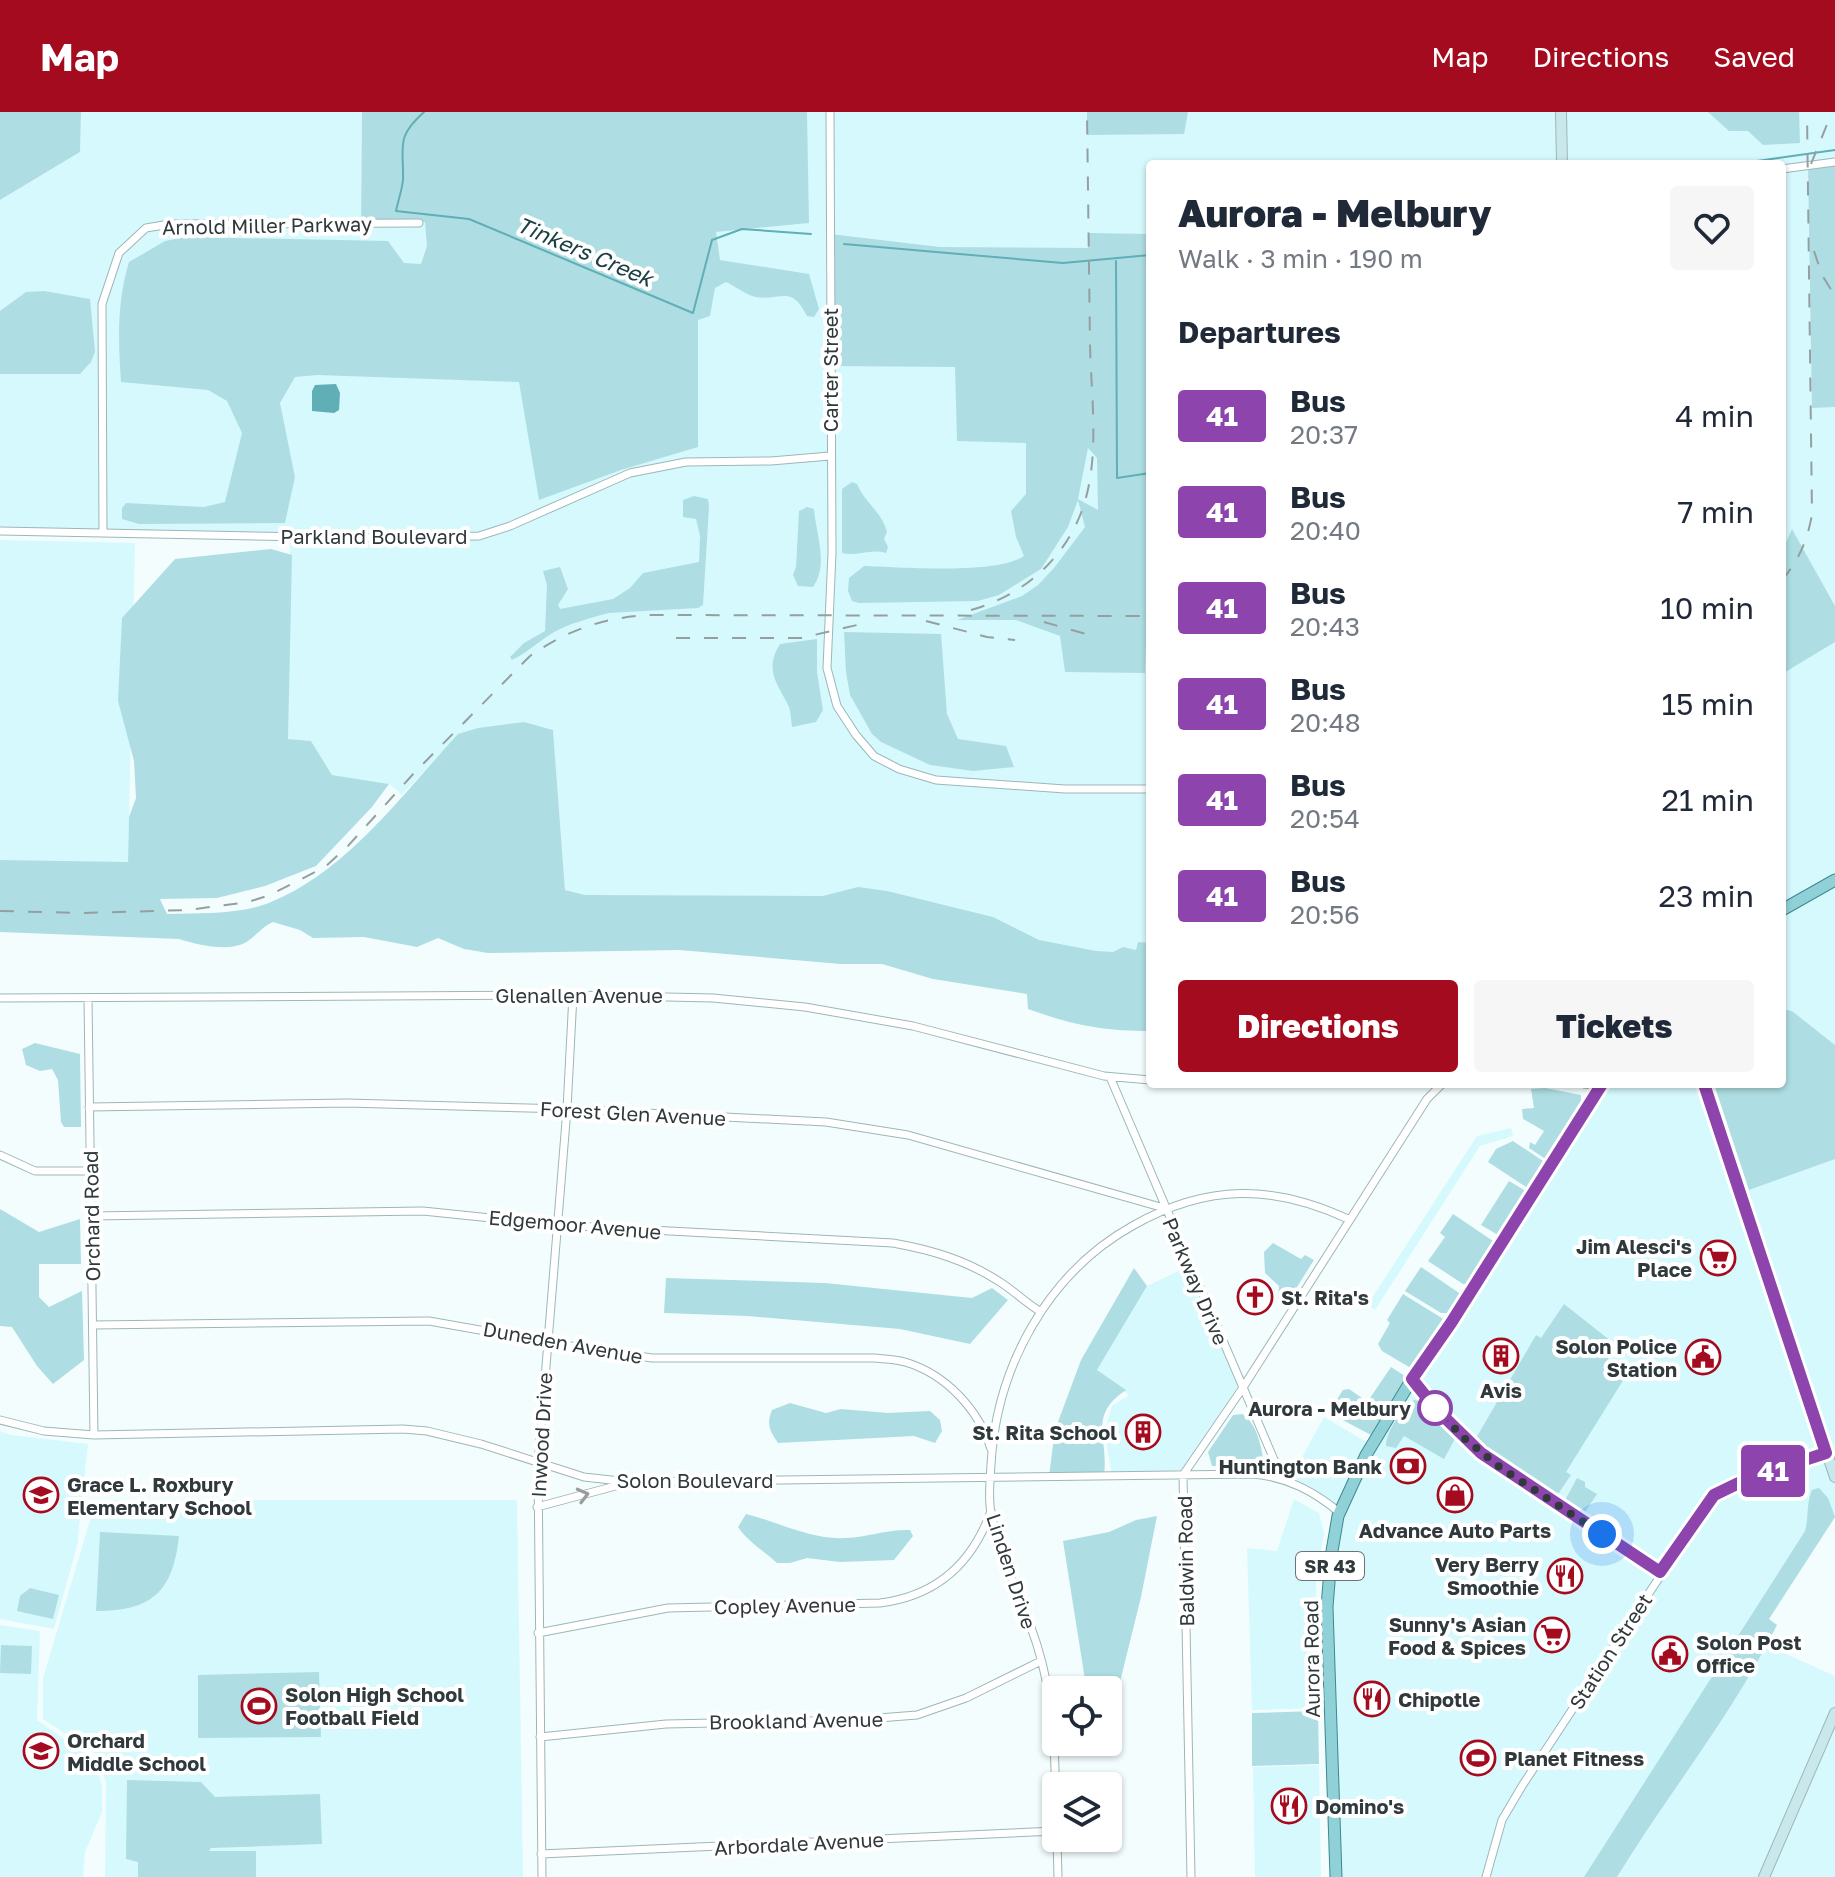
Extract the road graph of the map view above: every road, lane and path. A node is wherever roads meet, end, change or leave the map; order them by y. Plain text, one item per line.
1 (830, 112) edge
2 (1561, 112) edge
3 (1562, 160) edge
4 (1835, 162) edge
5 (1786, 168) edge
6 (419, 223) dead end
7 (830, 456) junction
8 (0, 531) edge
9 (103, 532) junction
10 (1146, 789) edge
11 (1835, 880) edge
12 (1786, 908) edge
13 (573, 995) junction
14 (0, 998) edge
15 (88, 998) junction
16 (1110, 1077) junction
17 (1146, 1080) edge
18 (1438, 1088) edge
19 (1600, 1088) edge
20 (1704, 1088) edge
21 (89, 1107) junction
22 (567, 1109) junction
23 (0, 1155) edge
24 (91, 1171) junction
25 (1164, 1208) junction
26 (92, 1216) junction
27 (1348, 1219) junction
28 (557, 1225) junction
29 (1041, 1312) junction
30 (93, 1325) junction
31 (546, 1342) junction
32 (1412, 1379) junction
33 (1242, 1389) junction
34 (0, 1420) edge
35 (94, 1435) junction
36 (991, 1449) junction
37 (1826, 1453) junction
38 (538, 1464) junction
39 (1183, 1475) junction
40 (990, 1477) junction
41 (1835, 1477) edge
42 (1289, 1481) junction
43 (629, 1482) junction
44 (537, 1507) junction
45 (991, 1511) junction
46 (1340, 1513) junction
47 (1660, 1572) junction
48 (538, 1633) junction
49 (1041, 1661) junction
50 (1835, 1713) edge
51 (540, 1737) junction
52 (1056, 1772) edge
53 (1042, 1832) edge
54 (1057, 1852) edge
55 (541, 1854) junction
56 (542, 1877) edge
57 (1058, 1877) edge
58 (1191, 1877) edge
59 (1336, 1877) edge
60 (1486, 1877) edge
61 (1764, 1877) edge

1 - 7 street, Carter Street
2 - 3 street
4 - 5 street
6 - 9 street, Arnold Miller Parkway
7 - 9 street, Parkland Boulevard
7 - 10 street, Carter Street
8 - 9 street, Parkland Boulevard
11 - 12 main road
13 - 15 street, Glenallen Avenue
13 - 16 street, Glenallen Avenue
13 - 22 street, Inwood Drive
14 - 15 street, Glenallen Avenue
15 - 21 street, Orchard Road
16 - 17 street, Glenallen Avenue
16 - 25 street, Parkway Drive
18 - 27 street, Baldwin Road
19 - 32 main road, Aurora Road / SR 43
20 - 37 street
21 - 22 street, Forest Glen Avenue
21 - 24 street, Orchard Road
22 - 25 street, Forest Glen Avenue
22 - 28 street, Inwood Drive
23 - 24 street
24 - 26 street, Orchard Road
25 - 27 street, Linden Drive
25 - 29 street, Linden Drive
25 - 33 street, Parkway Drive
26 - 28 street, Edgemoor Avenue
26 - 30 street, Orchard Road
27 - 33 street, Baldwin Road
28 - 29 street, Edgemoor Avenue
28 - 31 street, Inwood Drive
29 - 36 street, Linden Drive
30 - 31 street, Duneden Avenue
30 - 35 street, Orchard Road
31 - 36 street, Duneden Avenue
31 - 38 street, Inwood Drive
32 - 46 main road, Aurora Road / SR 43
32 - 47 street
33 - 39 street, Baldwin Road
33 - 42 street, Parkway Drive
34 - 35 street, Solon Boulevard
35 - 38 street, Solon Boulevard
36 - 40 street, Linden Drive
37 - 41 street
37 - 47 street, Station Street
38 - 43 street, Solon Boulevard
38 - 44 street, Inwood Drive
39 - 40 street, Solon Boulevard
39 - 42 street, Solon Boulevard
39 - 58 street, Baldwin Road
40 - 43 street, Solon Boulevard
40 - 45 street, Linden Drive
42 - 46 street, Solon Boulevard
44 -> 43 street
44 - 48 street, Inwood Drive
45 - 48 street, Copley Avenue
45 - 49 street, Linden Drive
46 - 59 main road, Aurora Road / SR 43
47 - 60 street, Station Street
48 - 51 street, Inwood Drive
49 - 51 street, Brookland Avenue
49 - 52 street, Linden Drive
50 - 61 street
51 - 55 street, Inwood Drive
53 - 55 street, Arbordale Avenue
54 - 57 street
55 - 56 street, Inwood Drive

